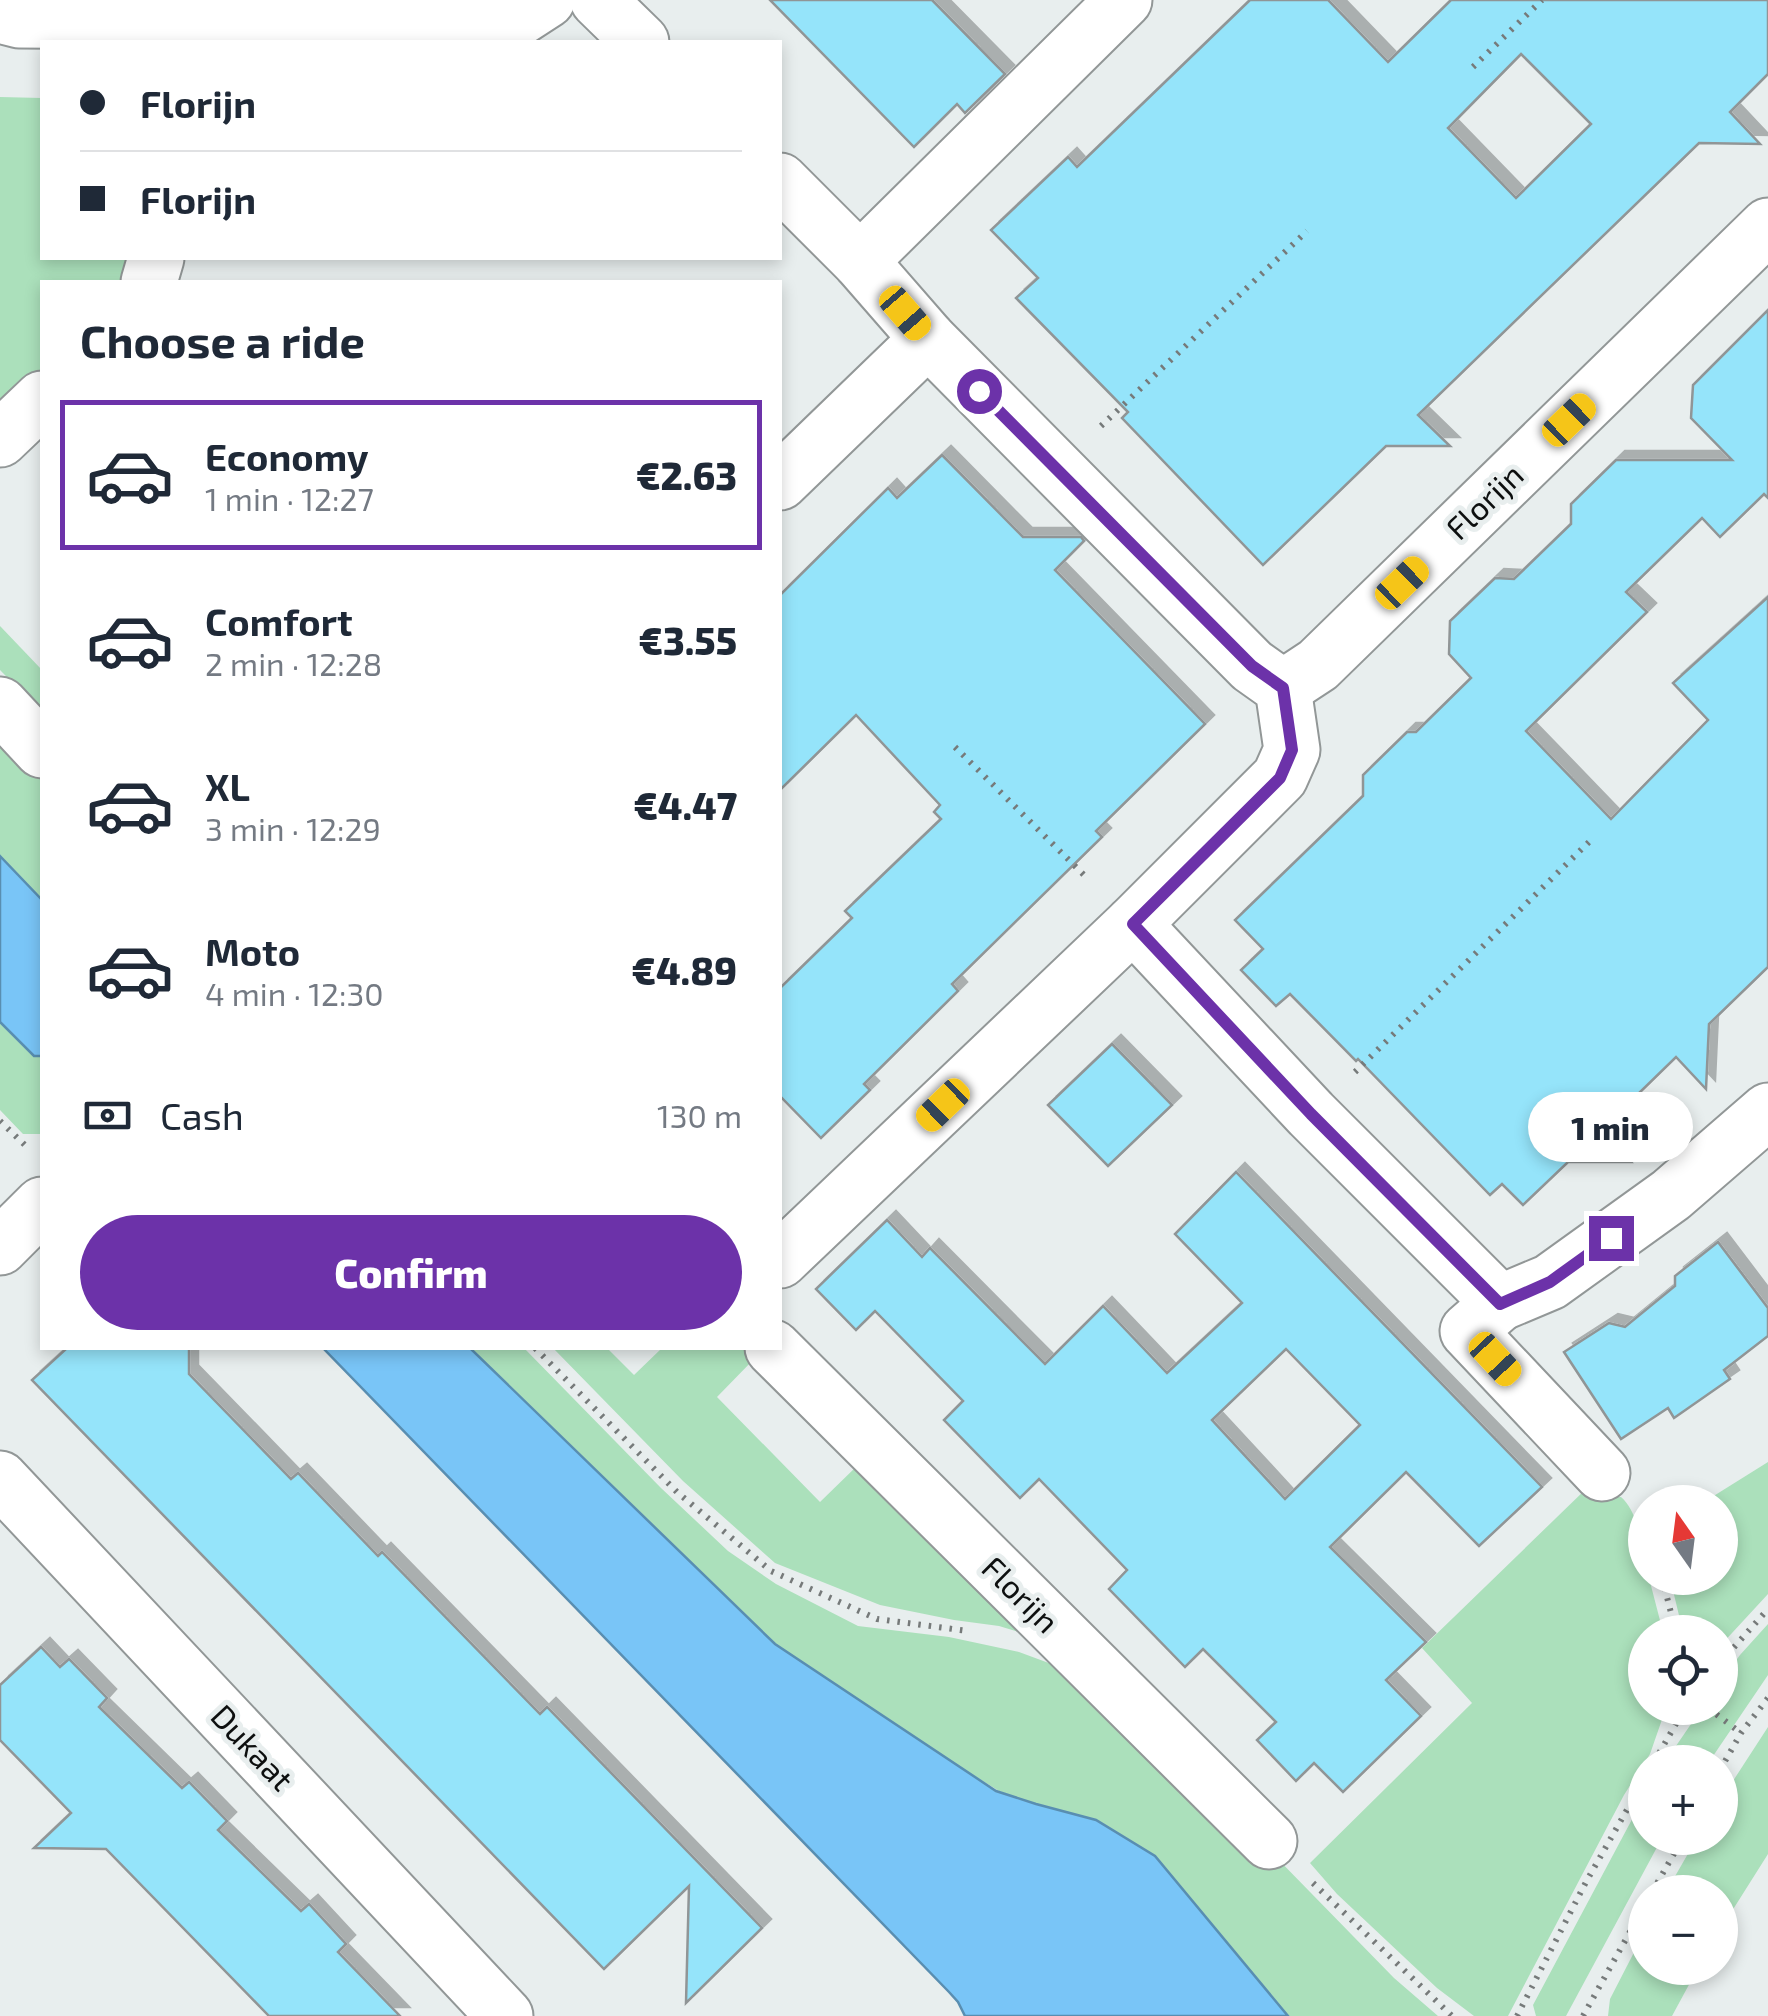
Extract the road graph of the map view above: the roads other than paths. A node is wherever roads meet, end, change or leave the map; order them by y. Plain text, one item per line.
1 (547, 0) edge
2 (598, 0) edge
3 (1124, 0) edge
4 (0, 15) edge
5 (158, 32) edge
6 (639, 40) edge
7 (782, 183) edge
8 (1768, 226) edge
9 (860, 261) junction
10 (928, 339) junction
11 (40, 401) edge
12 (0, 440) edge
13 (782, 480) edge
14 (1283, 688) junction
15 (0, 705) edge
16 (40, 748) edge
17 (1133, 924) junction
18 (1768, 1110) edge
19 (40, 1207) edge
20 (0, 1247) edge
21 (782, 1258) edge
22 (1500, 1304) junction
23 (775, 1350) edge
24 (1602, 1474) dead end
25 (0, 1479) edge
26 (1269, 1841) road end
27 (505, 2016) edge

1 - 5 street
2 - 6 street
3 - 9 street
4 - 5 street
7 - 9 street
8 - 14 street, Florijn
9 - 10 street
10 - 13 street
10 - 14 street
11 - 12 street
14 - 17 street
15 - 16 street
17 - 21 street
17 - 22 street
18 - 22 street
19 - 20 street
22 - 24 street
23 - 26 street, Florijn
25 - 27 street, Dukaat

